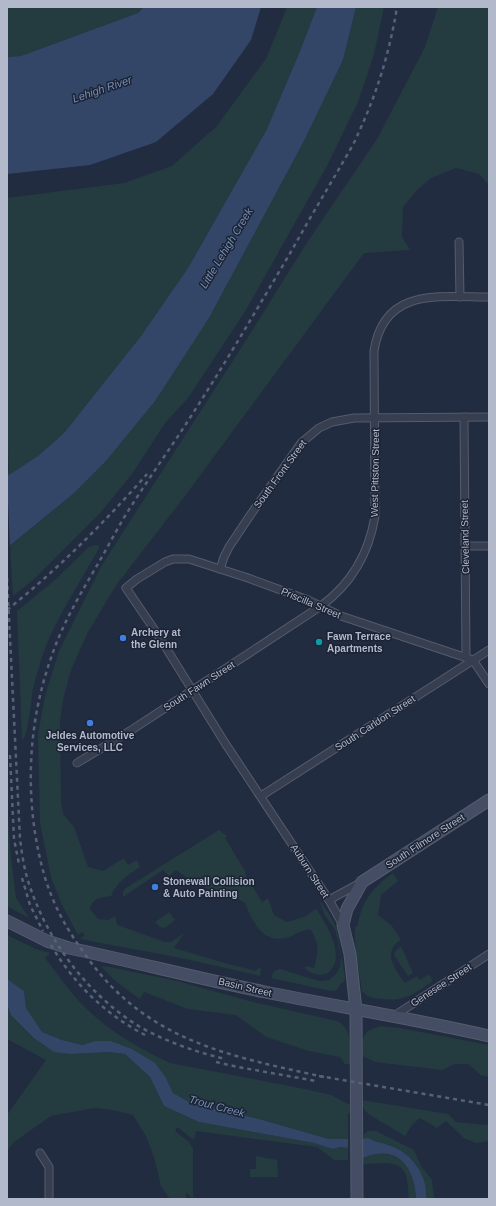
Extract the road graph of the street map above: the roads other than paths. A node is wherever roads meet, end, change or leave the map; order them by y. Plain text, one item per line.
1 (459, 242) dead end
2 (460, 297) junction
3 (489, 297) edge
4 (464, 417) junction
5 (489, 417) edge
6 (375, 418) junction
7 (465, 546) junction
8 (489, 546) edge
9 (220, 569) junction
10 (126, 588) joint
11 (321, 606) junction
12 (489, 650) edge
13 (470, 659) junction
14 (489, 684) edge
15 (193, 690) junction
16 (76, 763) dead end
17 (261, 796) junction
18 (489, 800) edge
19 (362, 882) junction
20 (329, 900) junction
21 (7, 921) edge
22 (343, 925) junction
23 (489, 954) edge
24 (356, 1010) junction
25 (393, 1016) junction
26 (489, 1036) edge
27 (40, 1153) dead end
28 (49, 1199) edge
29 (357, 1199) edge

1 - 2 street
2 - 3 street, West Pittston Street
2 - 6 street, West Pittston Street
4 - 5 street, South Front Street
4 - 6 street, South Front Street
4 - 7 street, Cleveland Street
6 - 9 street, South Front Street
6 - 11 street, West Pittston Street
7 - 8 street
7 - 13 street, Cleveland Street
9 - 10 street, Priscilla Street
9 - 11 street, Priscilla Street
10 - 15 street, Auburn Street
11 - 13 street, Priscilla Street
11 - 15 street, South Fawn Street
12 - 13 street, South Carldon Street
13 - 14 street
13 - 17 street, South Carldon Street
15 - 16 street, South Fawn Street
15 - 17 street, Auburn Street
17 - 20 street, Auburn Street
18 - 19 main road, South Filmore Street
19 - 20 street, South Filmore Street
19 - 22 main road, South Filmore Street
20 - 22 street, Auburn Street
21 - 24 main road, Basin Street
22 - 24 main road, Auburn Street
23 - 25 street, Genesee Street
24 - 25 main road, Basin Street
24 - 29 main road, Auburn Street
25 - 26 main road, Basin Street
27 - 28 street

